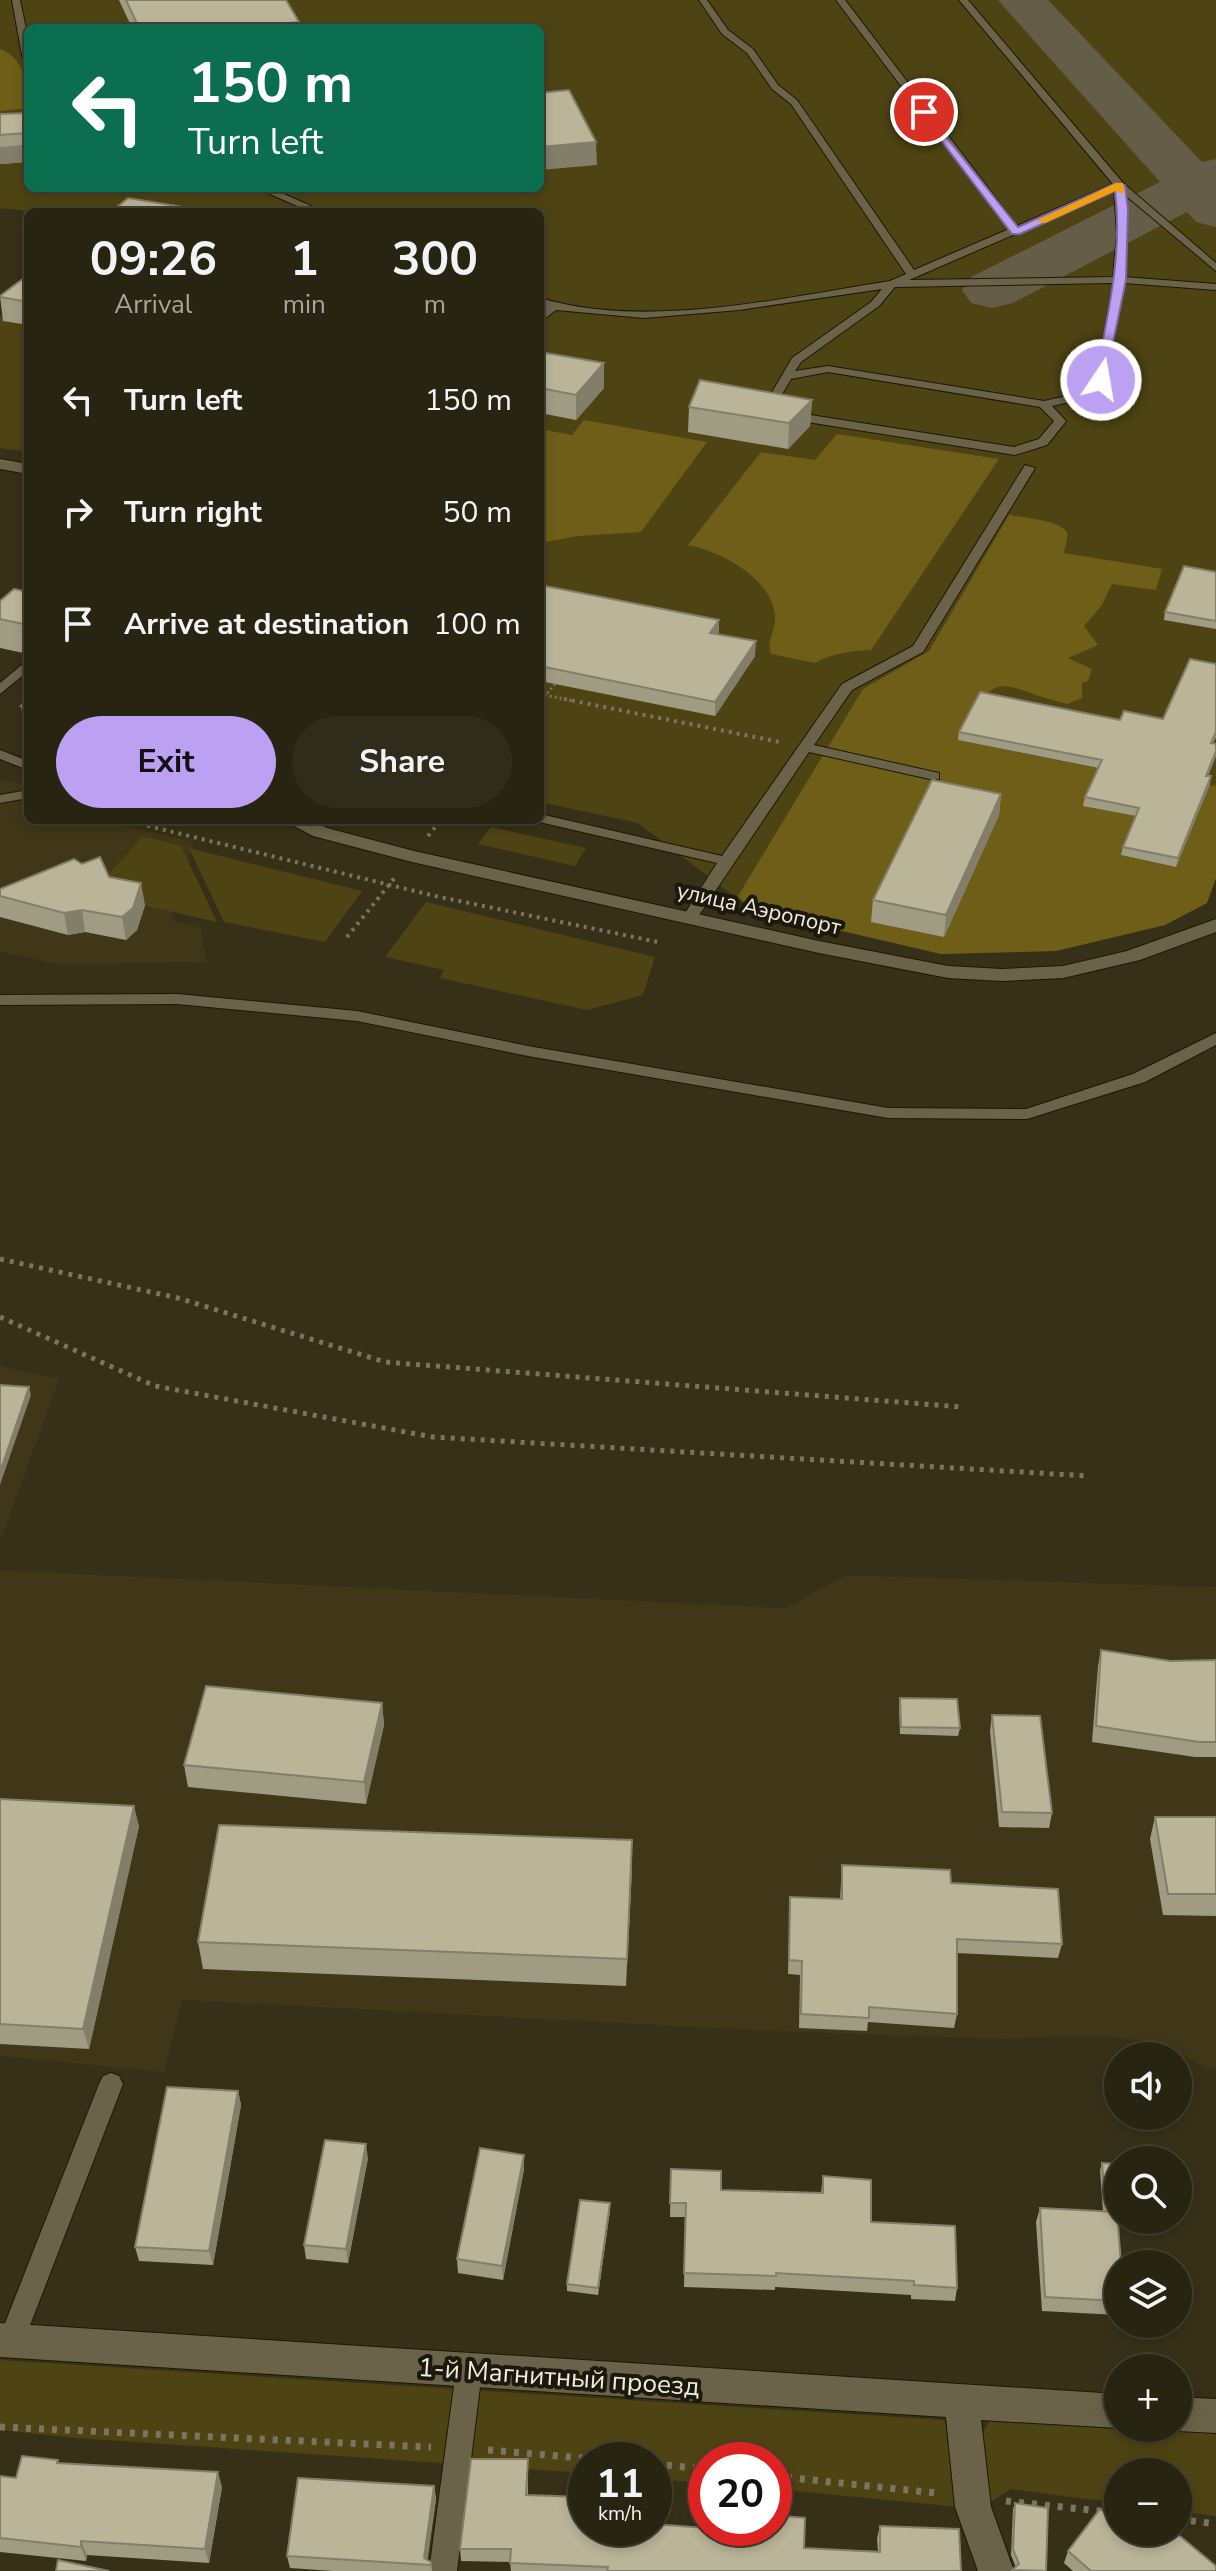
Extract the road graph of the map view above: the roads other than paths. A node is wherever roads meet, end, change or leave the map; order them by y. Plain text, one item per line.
1 (16, 0) edge
2 (703, 0) edge
3 (840, 0) edge
4 (963, 0) edge
5 (24, 41) edge
6 (1119, 185) junction
7 (271, 192) edge
8 (310, 208) edge
9 (1016, 232) junction
10 (1216, 268) edge
11 (913, 276) junction
12 (1120, 280) junction
13 (892, 284) junction
14 (1216, 287) edge
15 (544, 303) edge
16 (553, 306) junction
17 (544, 315) edge
18 (806, 353) junction
19 (828, 369) junction
20 (787, 376) junction
21 (1044, 404) junction
22 (0, 464) edge
23 (24, 468) edge
24 (1029, 468) dead end
25 (24, 668) edge
26 (0, 690) edge
27 (805, 747) junction
28 (0, 754) edge
29 (24, 764) edge
30 (934, 776) dead end
31 (24, 795) edge
32 (0, 799) edge
33 (544, 819) edge
34 (302, 824) edge
35 (726, 861) junction
36 (690, 918) junction
37 (1216, 925) edge
38 (0, 1000) edge
39 (1216, 1038) edge
40 (111, 2084) dead end
41 (6, 2340) edge
42 (469, 2371) junction
43 (962, 2403) junction
44 (1104, 2410) edge
45 (1192, 2415) edge
46 (1216, 2416) edge
47 (443, 2571) edge
48 (996, 2571) edge

1 - 5 lane
2 - 11 lane
3 - 9 lane
4 - 6 lane
6 - 9 lane
6 - 10 lane
6 - 12 lane
7 - 8 lane
9 - 11 lane
11 - 13 lane
12 - 13 lane
12 - 14 lane
12 - 21 lane
13 - 16 lane
13 - 18 lane
15 - 16 lane
16 - 17 lane
18 - 19 lane
18 - 20 lane
19 - 20 lane
19 - 21 lane
20 - 21 lane
22 - 23 main road
24 - 27 lane
25 - 26 lane
27 - 30 lane
27 - 35 lane
28 - 29 lane
31 - 32 lane
33 - 35 lane
34 - 36 main road, улица Аэропорт
35 - 36 lane
36 - 37 main road, улица Аэропорт
38 - 39 lane
40 - 41 lane
41 - 42 main road, 1-й Магнитный проезд
42 - 43 main road, 1-й Магнитный проезд
42 - 47 lane
43 - 44 main road, 1-й Магнитный проезд
43 - 48 main road
45 - 46 main road

